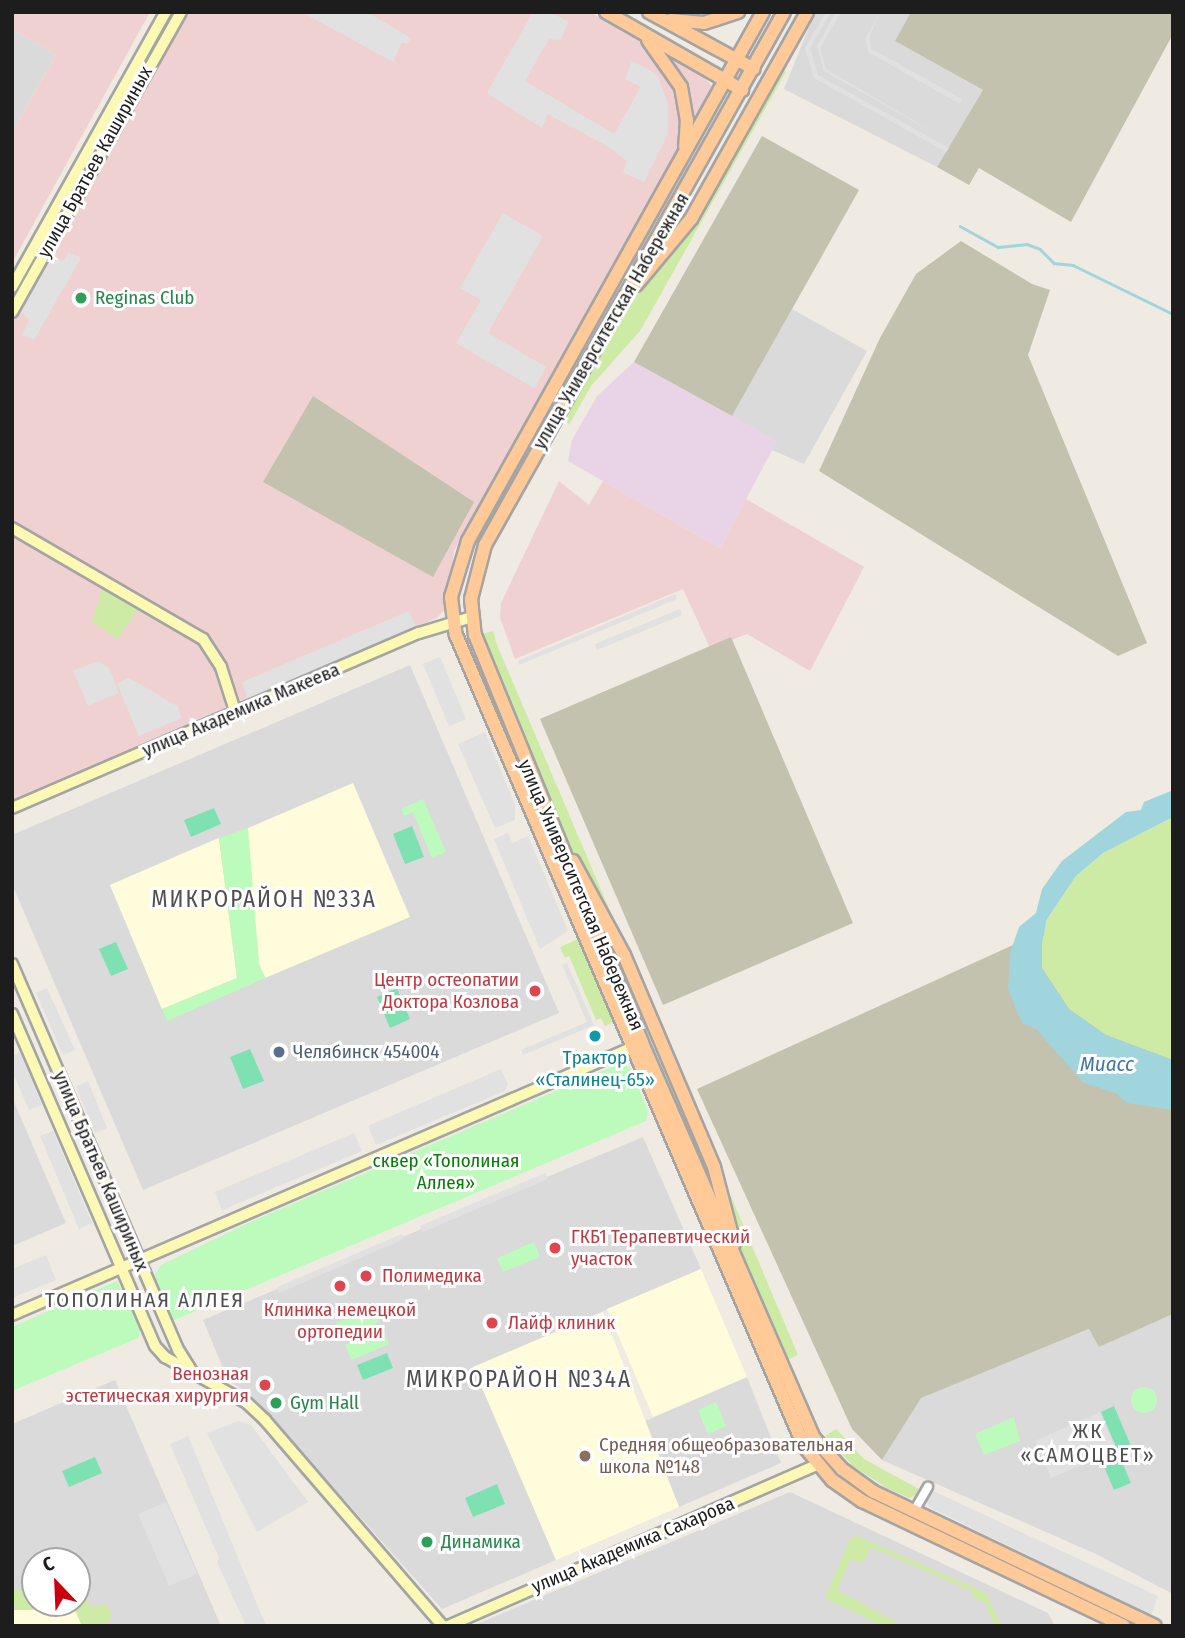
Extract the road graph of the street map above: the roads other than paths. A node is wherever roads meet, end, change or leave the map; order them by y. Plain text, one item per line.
1 (166, 12) edge
2 (181, 12) edge
3 (606, 12) edge
4 (738, 12) edge
5 (763, 12) edge
6 (784, 12) edge
7 (807, 12) edge
8 (650, 13) edge
9 (643, 35) junction
10 (736, 59) junction
11 (754, 69) junction
12 (725, 80) junction
13 (742, 90) junction
14 (684, 153) junction
15 (12, 287) edge
16 (617, 306) junction
17 (12, 312) edge
18 (12, 528) edge
19 (472, 617) junction
20 (453, 621) junction
21 (236, 714) junction
22 (12, 808) edge
23 (551, 826) junction
24 (12, 964) edge
25 (12, 1014) edge
26 (636, 1045) junction
27 (139, 1260) junction
28 (121, 1268) junction
29 (741, 1274) junction
30 (12, 1315) edge
31 (195, 1375) junction
32 (828, 1456) junction
33 (817, 1465) junction
34 (928, 1487) dead end
35 (914, 1511) junction
36 (445, 1626) edge
37 (1124, 1626) edge
38 (1155, 1626) edge

1 - 15 street, улица Братьев Кашириных
2 - 17 street, улица Братьев Кашириных
3 - 9 main road
4 - 8 main road
5 - 10 main road, улица Университетская Набережная
6 - 11 main road, улица Университетская Набережная
7 - 16 main road
8 - 10 main road
9 - 12 main road
9 - 14 main road
10 - 11 main road
10 - 12 main road, улица Университетская Набережная
11 - 13 main road, улица Университетская Набережная
12 - 13 main road
12 - 14 main road, улица Университетская Набережная
13 - 16 main road, улица Университетская Набережная
14 - 20 main road, улица Университетская Набережная
16 - 19 main road, улица Университетская Набережная
18 - 21 street
19 - 20 street, улица Академика Макеева
19 - 23 main road, улица Университетская Набережная
20 - 21 street, улица Академика Макеева
20 - 26 main road, улица Университетская Набережная
21 - 22 street, улица Академика Макеева
23 - 26 main road, улица Университетская Набережная
23 - 29 main road
24 - 27 street, улица Братьев Кашириных
25 - 28 street, улица Братьев Кашириных
26 - 27 street
26 - 29 main road, улица Университетская Набережная
26 - 33 main road, улица Университетская Набережная
27 - 28 street
27 - 31 street, улица Братьев Кашириных
28 - 30 street
28 - 31 street, улица Братьев Кашириных
29 - 32 main road, улица Университетская Набережная
31 - 36 street, улица Братьев Кашириных
32 - 33 main road
32 - 35 main road, улица Университетская Набережная
33 - 36 street, улица Академика Сахарова
33 - 37 main road, улица Университетская Набережная
34 - 35 street
35 - 38 main road, улица Университетская Набережная

